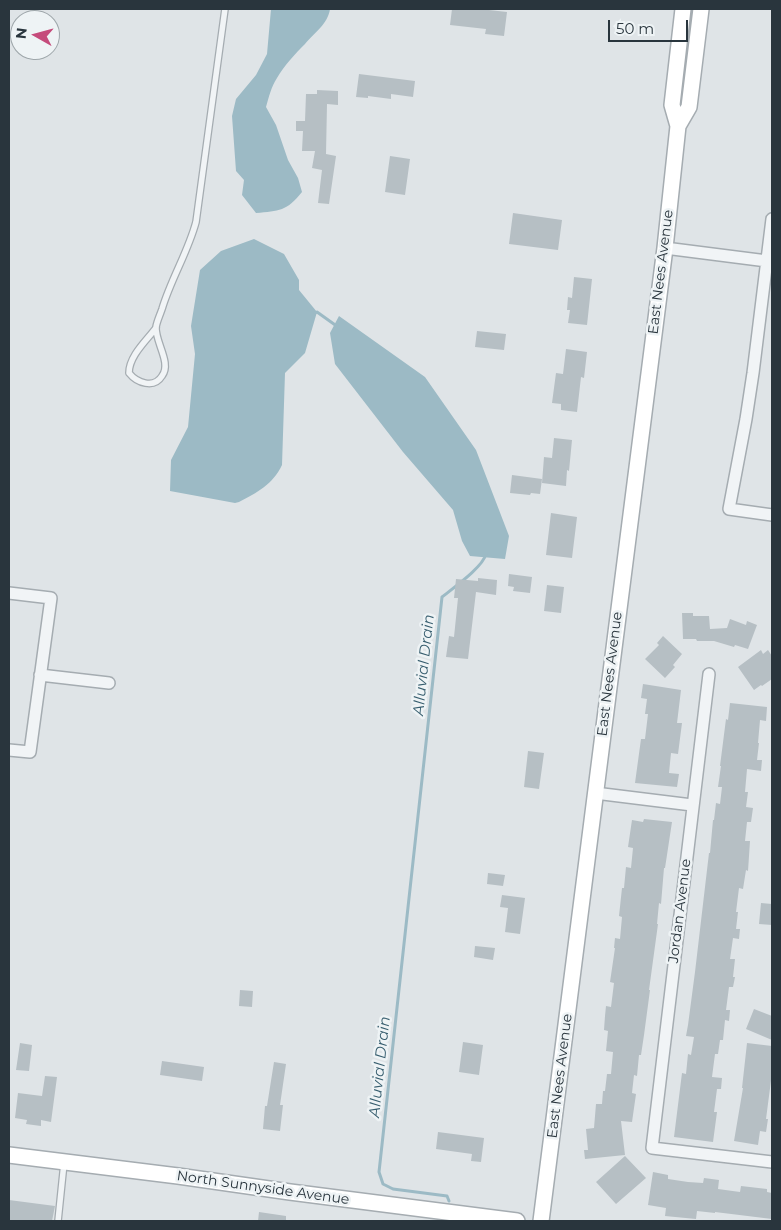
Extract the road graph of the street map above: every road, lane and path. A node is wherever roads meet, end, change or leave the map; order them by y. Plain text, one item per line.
1 (225, 9) edge
2 (683, 9) edge
3 (701, 9) edge
4 (678, 126) junction
5 (772, 220) edge
6 (665, 248) junction
7 (767, 261) junction
8 (156, 328) junction
9 (772, 515) edge
10 (9, 593) edge
11 (708, 674) dead end
12 (40, 675) junction
13 (109, 683) dead end
14 (9, 750) edge
15 (595, 792) junction
16 (692, 805) junction
17 (9, 1155) edge
18 (64, 1161) junction
19 (772, 1162) edge
20 (58, 1221) edge
21 (517, 1221) edge
22 (541, 1221) edge

1 - 8 lane
2 - 4 main road, East Nees Avenue
3 - 4 main road, East Nees Avenue
4 - 6 main road, East Nees Avenue
5 - 7 street
6 - 7 street
6 - 15 main road, East Nees Avenue
7 - 9 street
8 - 8 lane
10 - 12 street
11 - 16 street, Jordan Avenue
12 - 13 street
12 - 14 street
15 - 16 street
15 - 22 main road, East Nees Avenue
16 - 19 street, Jordan Avenue
17 - 18 main road, North Sunnyside Avenue
18 - 20 lane
18 - 21 main road, North Sunnyside Avenue

